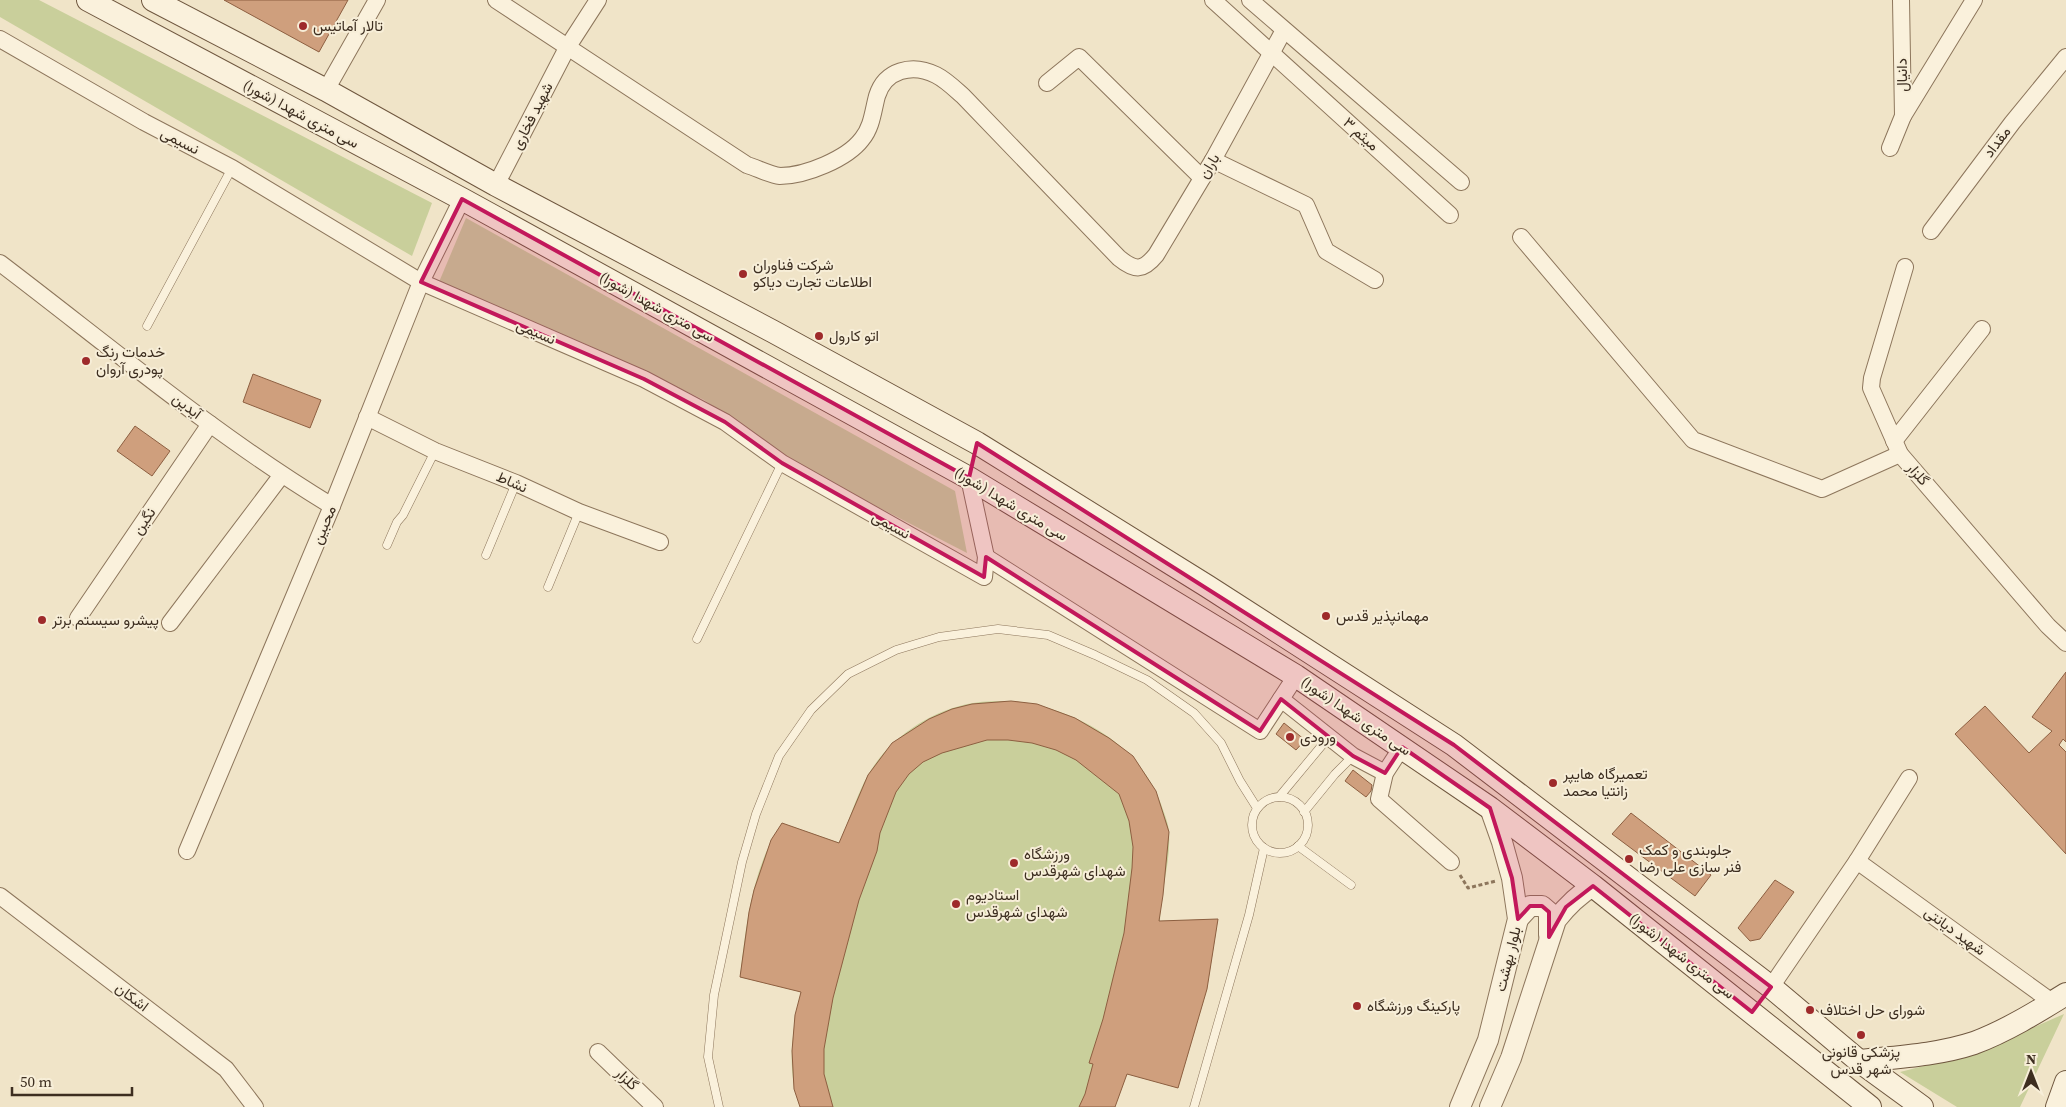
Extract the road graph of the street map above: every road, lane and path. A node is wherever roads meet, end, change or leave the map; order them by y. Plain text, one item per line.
1 (88, 0) edge
2 (153, 0) edge
3 (377, 0) edge
4 (496, 0) edge
5 (598, 0) edge
6 (1213, 0) edge
7 (1250, 0) edge
8 (1900, 0) edge
9 (1974, 0) edge
10 (1284, 30) junction
11 (0, 39) edge
12 (567, 48) junction
13 (1271, 53) junction
14 (2066, 57) edge
15 (1047, 83) dead end
16 (326, 90) junction
17 (1903, 116) junction
18 (1890, 148) dead end
19 (1213, 160) junction
20 (232, 168) junction
21 (1202, 178) junction
22 (1462, 182) dead end
23 (496, 184) junction
24 (462, 200) junction
25 (1450, 215) dead end
26 (1932, 231) dead end
27 (1521, 237) dead end
28 (0, 263) edge
29 (1905, 266) dead end
30 (1375, 280) dead end
31 (421, 282) junction
32 (147, 326) dead end
33 (1982, 329) dead end
34 (367, 417) junction
35 (210, 424) junction
36 (977, 443) junction
37 (1897, 448) junction
38 (435, 451) junction
39 (782, 463) junction
40 (281, 476) junction
41 (969, 478) junction
42 (516, 483) junction
43 (332, 506) junction
44 (579, 512) junction
45 (660, 542) dead end
46 (386, 545) dead end
47 (486, 555) dead end
48 (986, 557) junction
49 (548, 587) dead end
50 (78, 618) dead end
51 (170, 623) dead end
52 (696, 639) dead end
53 (2066, 643) edge
54 (1296, 676) junction
55 (1281, 699) junction
56 (1328, 738) junction
57 (1402, 747) junction
58 (1353, 756) junction
59 (1385, 773) junction
60 (1909, 778) dead end
61 (1279, 797) junction
62 (1257, 808) junction
63 (1490, 808) junction
64 (1304, 812) junction
65 (1298, 846) junction
66 (1264, 848) junction
67 (187, 851) dead end
68 (1857, 860) junction
69 (1451, 862) joint
70 (1512, 878) junction
71 (1351, 885) dead end
72 (1593, 886) junction
73 (0, 896) edge
74 (1518, 918) junction
75 (1549, 937) junction
76 (1771, 987) junction
77 (2059, 998) edge
78 (1752, 1012) junction
79 (598, 1052) dead end
80 (1859, 1061) junction
81 (1817, 1066) junction
82 (2066, 1082) edge
83 (255, 1107) edge
84 (655, 1107) edge
85 (719, 1107) edge
86 (1194, 1107) edge
87 (1460, 1107) edge
88 (1490, 1107) edge
89 (1848, 1107) edge
90 (1870, 1107) edge
91 (1922, 1107) edge
92 (2057, 1107) edge

1 - 24 main road, سی متری شهدا (شورا)
2 - 16 main road, سی متری شهدا (شورا)
3 - 16 street
4 - 12 street
5 - 12 street, شهید فخاری
6 - 13 street, میثم ۳
7 - 10 street, میثم ۳
8 - 17 street, دانیال
9 - 17 street
10 - 13 street, باران
10 - 22 street, میثم ۳
11 - 20 street, نسیمی
12 - 21 street, باران
12 - 23 street, شهید فخاری
13 - 19 street, باران
13 - 25 street, میثم ۳
14 - 26 street, مقداد
15 - 21 street
16 - 23 main road, سی متری شهدا (شورا)
17 - 18 street, دانیال
19 - 21 street, باران
19 - 30 street
20 - 31 street, نسیمی
20 - 32 lane
23 - 36 main road, سی متری شهدا (شورا)
24 - 31 street, محبین
24 - 41 main road, سی متری شهدا (شورا)
27 - 37 street
28 - 35 street, آیدین
29 - 37 street, گلزار
31 - 34 street, محبین
31 - 39 street, نسیمی
33 - 37 street
34 - 38 street, نشاط
34 - 43 street, محبین
35 - 40 street, آیدین
35 - 50 street, نگین
36 - 41 main road
36 - 76 main road, سی متری شهدا (شورا)
37 - 53 street, گلزار
38 - 42 street, نشاط
38 - 46 lane
39 - 48 street, نسیمی
39 - 52 lane
40 - 43 street, آیدین
40 - 51 street
41 - 48 street
41 - 54 main road, سی متری شهدا (شورا)
42 - 44 street, نشاط
42 - 47 lane
43 - 67 street, محبین
44 - 45 street, نشاط
44 - 49 lane
48 - 55 street
54 - 55 street
54 - 57 main road, سی متری شهدا (شورا)
55 - 56 street
56 - 58 street
56 - 61 lane
57 - 59 street
57 - 63 main road, سی متری شهدا (شورا)
58 - 59 street
58 - 64 lane
59 - 69 street
60 - 68 street
61 - 62 lane
61 - 64 lane
62 - 66 lane
62 - 85 lane
63 - 70 street, بلوار بهشت
63 - 72 main road, سی متری شهدا (شورا)
64 - 65 lane
65 - 66 lane
65 - 71 lane
66 - 86 lane
68 - 76 street
68 - 77 street, شهید دیانتی
69 - 70 path
70 - 74 street, بلوار بهشت
72 - 75 street, بلوار بهشت
72 - 78 main road, سی متری شهدا (شورا)
73 - 83 street, اشکان
74 - 75 street
74 - 87 street, بلوار بهشت
75 - 88 street, بلوار بهشت
76 - 78 main road
76 - 80 main road, سی متری شهدا (شورا)
77 - 80 main road
78 - 81 main road, سی متری شهدا (شورا)
79 - 84 street, گلزار
80 - 91 main road, سی متری شهدا (شورا)
81 - 89 main road
81 - 90 main road, سی متری شهدا (شورا)
82 - 92 main road

